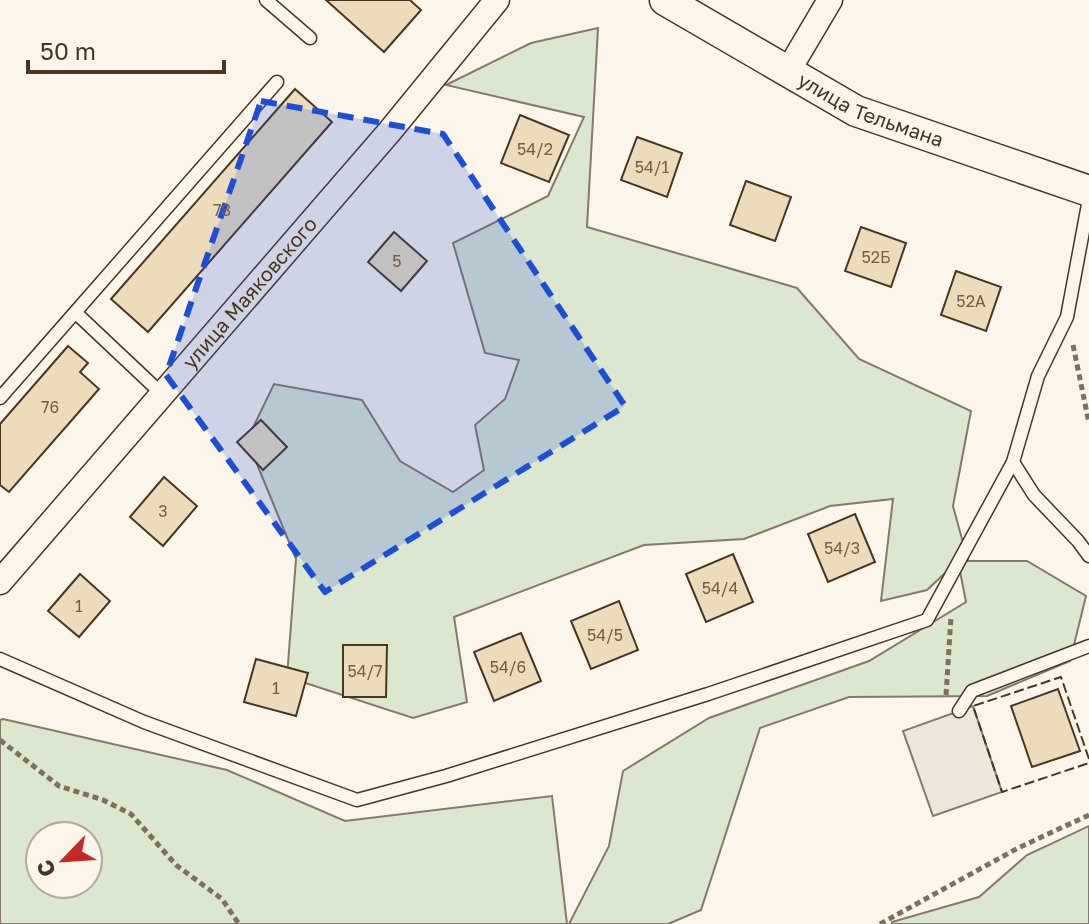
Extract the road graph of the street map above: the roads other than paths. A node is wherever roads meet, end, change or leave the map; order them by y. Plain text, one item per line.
1 (266, 0) edge
2 (497, 0) edge
3 (665, 0) edge
4 (830, 0) edge
5 (310, 38) dead end
6 (788, 71) junction
7 (277, 82) dead end
8 (1089, 191) edge
9 (1089, 199) edge
10 (76, 313) junction
11 (163, 395) junction
12 (0, 398) edge
13 (1013, 462) junction
14 (1089, 556) edge
15 (0, 582) edge
16 (1089, 646) edge
17 (0, 659) edge
18 (959, 711) dead end

1 - 5 lane
2 - 11 street, улица Маяковского
3 - 6 street, улица Тельмана
4 - 6 street
6 - 8 street, улица Тельмана
7 - 10 lane
9 - 13 lane
10 - 11 lane
10 - 12 lane
11 - 15 street, улица Маяковского
13 - 14 lane
13 - 17 lane
16 - 18 lane

